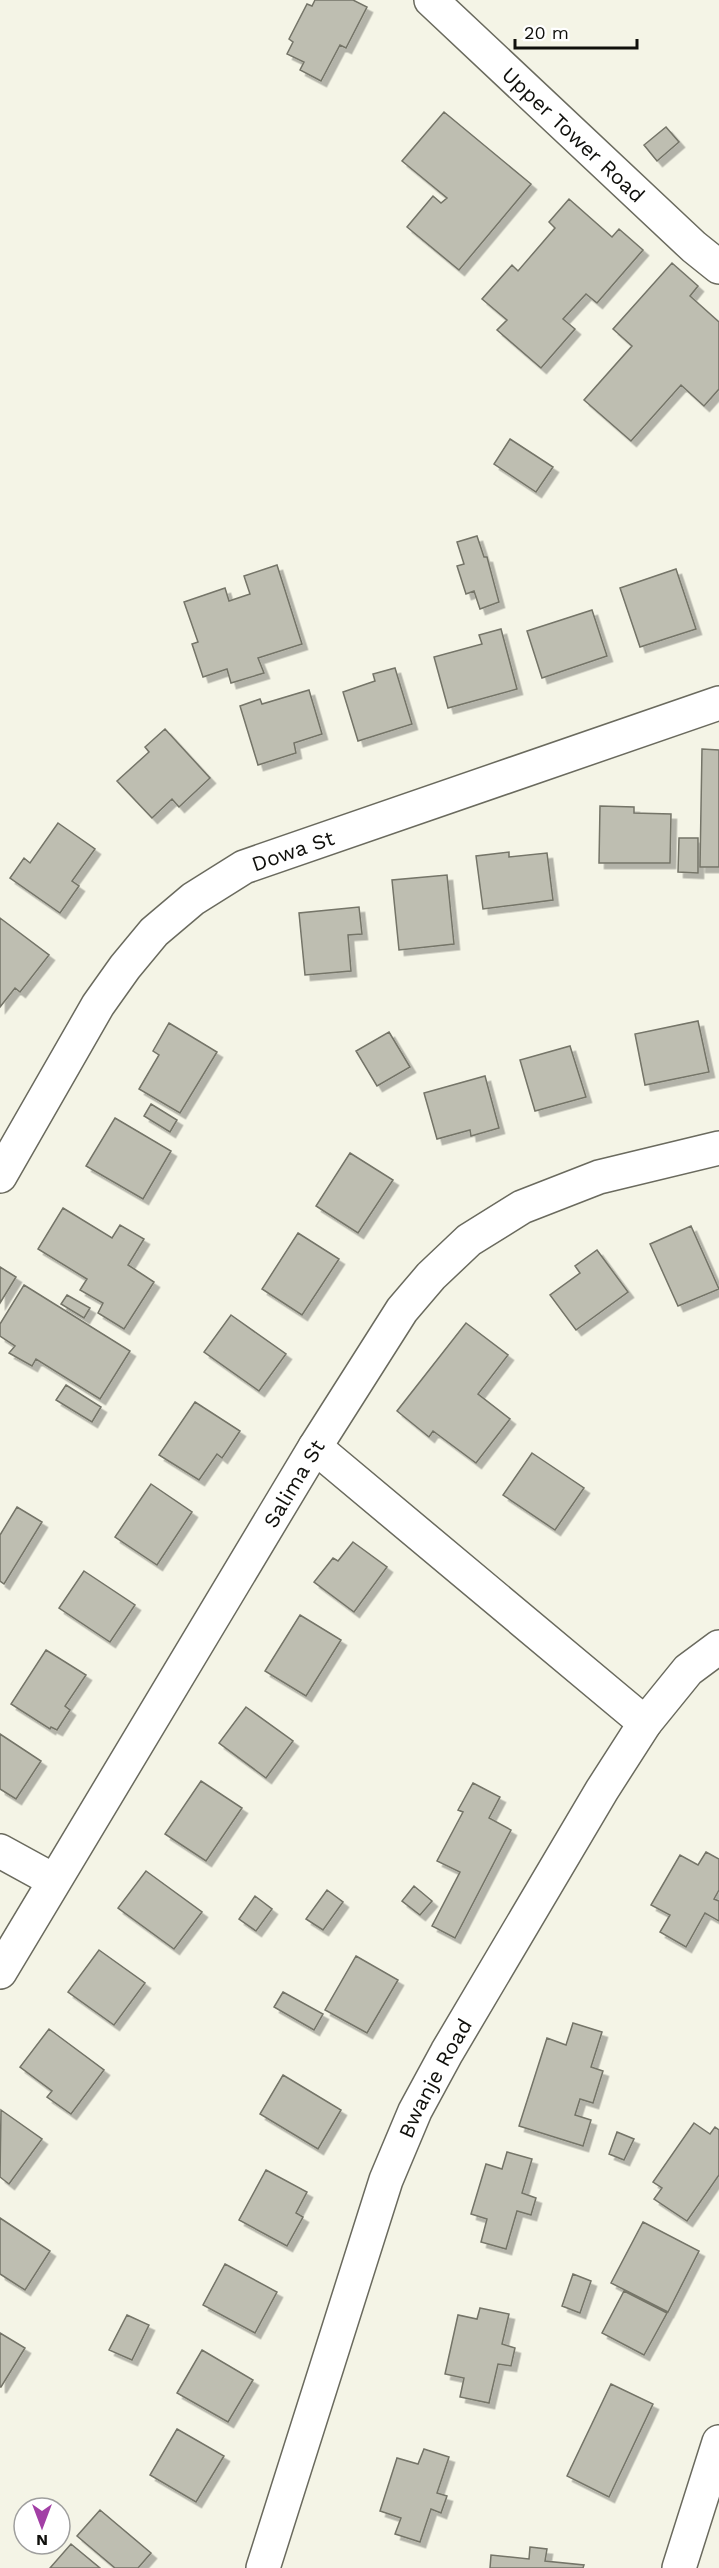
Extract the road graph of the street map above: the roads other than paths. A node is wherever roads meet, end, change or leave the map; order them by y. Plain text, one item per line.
1 (432, 0) edge
2 (719, 267) edge
3 (719, 704) edge
4 (719, 1148) edge
5 (0, 1176) edge
6 (315, 1447) junction
7 (719, 1647) edge
8 (645, 1723) junction
9 (0, 1851) edge
10 (53, 1880) junction
11 (0, 1972) edge
12 (719, 2442) edge
13 (263, 2568) edge
14 (679, 2568) edge

1 - 2 street, Upper Tower Road
3 - 5 street, Dowa St
4 - 6 street, Salima St
6 - 8 street
6 - 10 street, Salima St
7 - 8 street, Bwanje Road
8 - 13 street, Bwanje Road
9 - 10 street
10 - 11 street, Salima St
12 - 14 street

